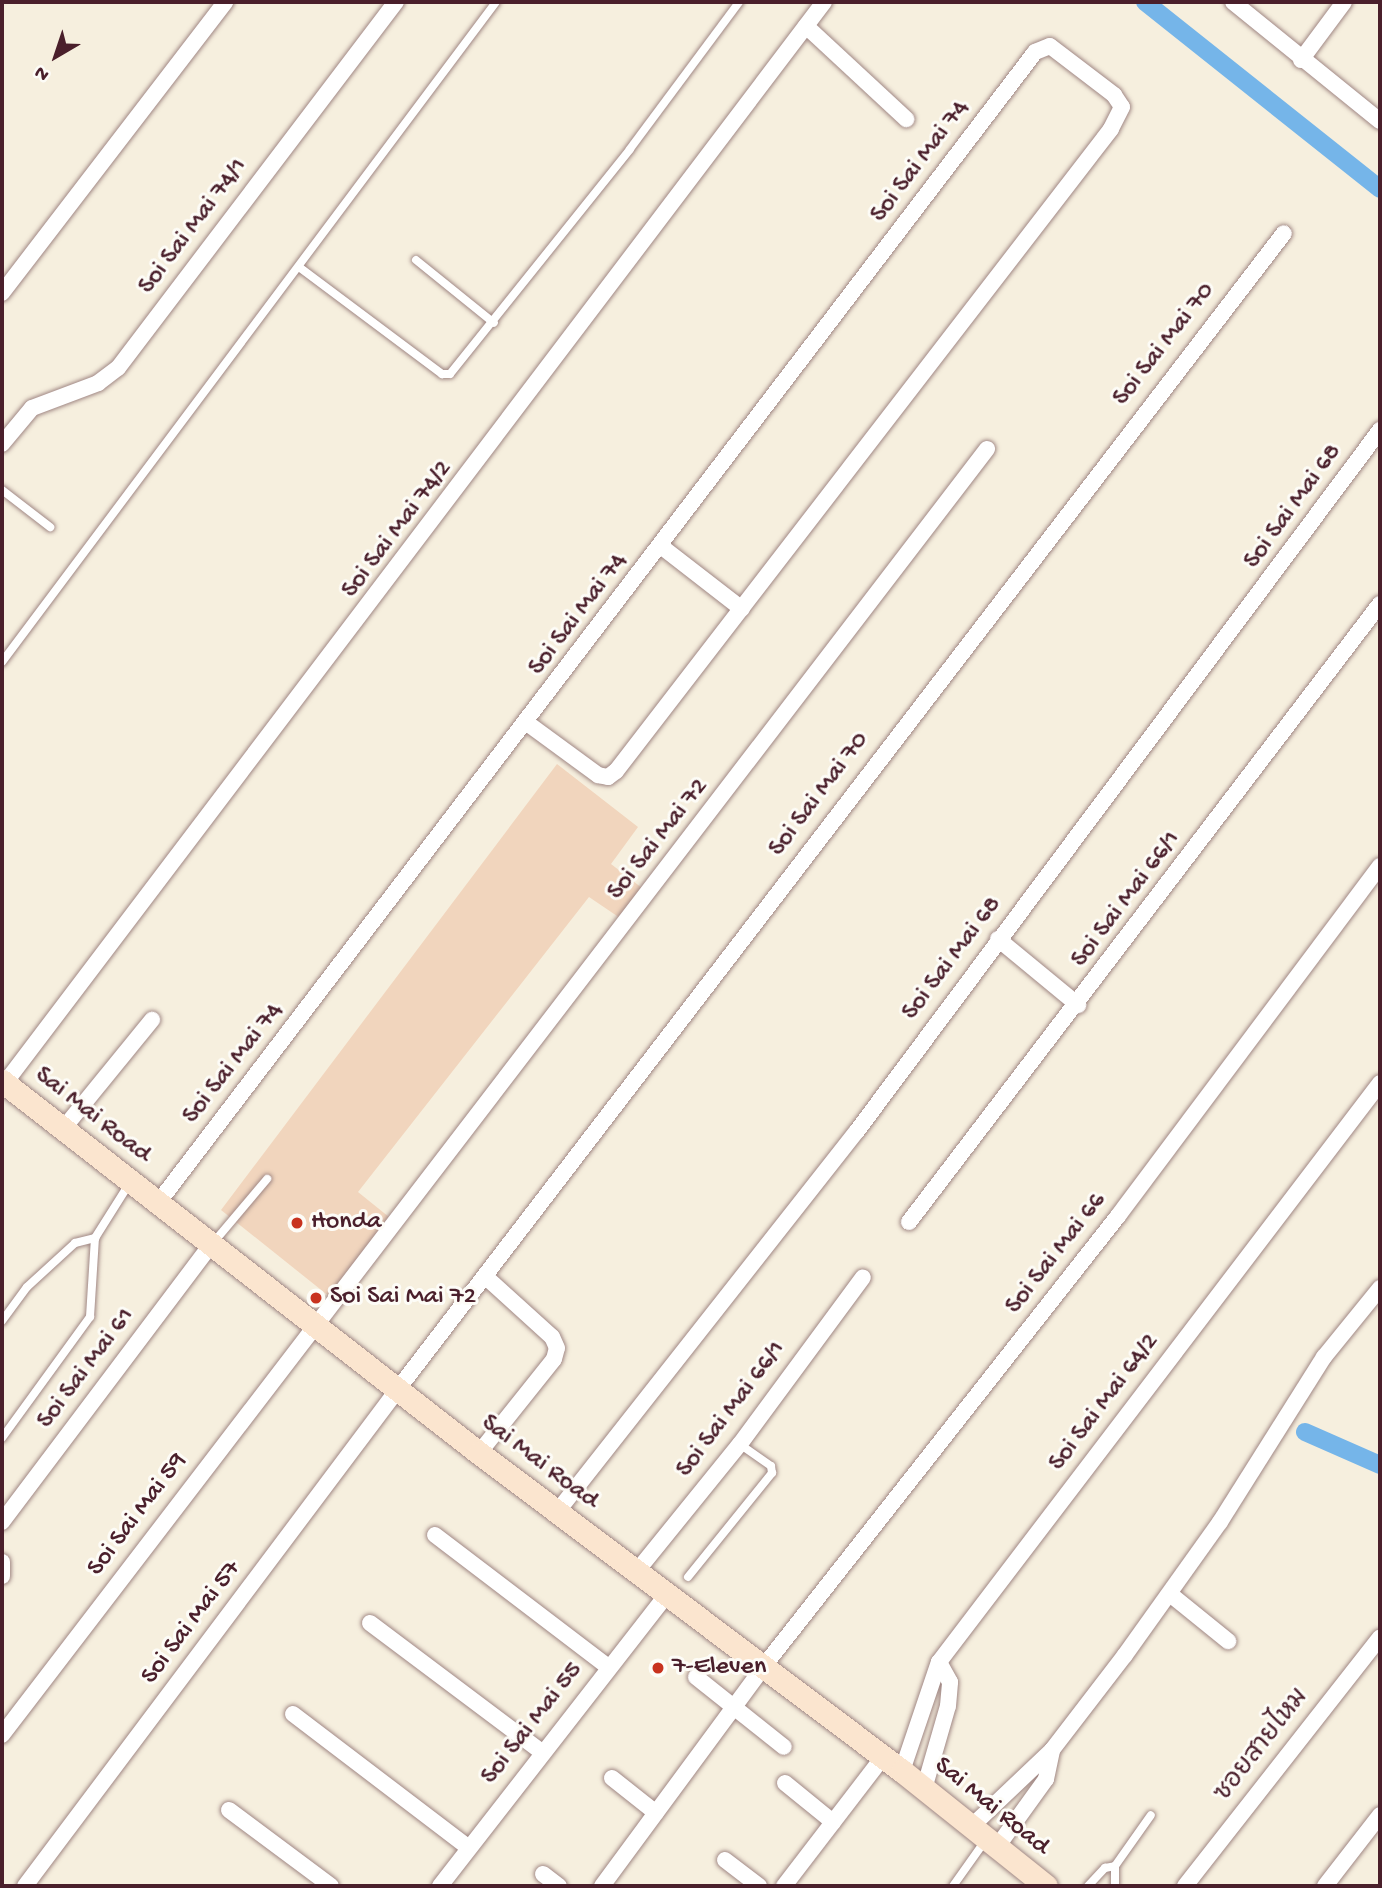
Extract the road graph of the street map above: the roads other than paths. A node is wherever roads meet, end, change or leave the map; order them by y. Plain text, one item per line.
1 (225, 2) edge
2 (396, 2) edge
3 (496, 2) edge
4 (738, 2) edge
5 (824, 2) edge
6 (1233, 2) edge
7 (1344, 2) edge
8 (806, 26) junction
9 (1301, 60) junction
10 (906, 119) dead end
11 (1380, 121) edge
12 (1284, 233) dead end
13 (416, 260) dead end
14 (299, 267) junction
15 (2, 293) edge
16 (494, 323) junction
17 (1380, 430) edge
18 (2, 444) edge
19 (987, 449) dead end
20 (2, 490) edge
21 (50, 527) dead end
22 (662, 547) junction
23 (1380, 604) edge
24 (742, 608) junction
25 (2, 662) edge
26 (527, 723) junction
27 (1380, 866) edge
28 (998, 939) junction
29 (1078, 1005) junction
30 (152, 1020) dead end
31 (3, 1082) edge
32 (1380, 1083) edge
33 (63, 1129) junction
34 (267, 1179) dead end
35 (131, 1182) junction
36 (158, 1203) junction
37 (909, 1222) dead end
38 (95, 1238) junction
39 (211, 1245) junction
40 (863, 1277) dead end
41 (487, 1278) junction
42 (1380, 1288) edge
43 (2, 1321) edge
44 (314, 1325) junction
45 (398, 1389) junction
46 (2, 1438) edge
47 (740, 1444) junction
48 (479, 1453) junction
49 (557, 1512) junction
50 (2, 1522) edge
51 (435, 1535) dead end
52 (2, 1562) edge
53 (637, 1571) junction
54 (2, 1576) edge
55 (688, 1577) dead end
56 (667, 1594) junction
57 (1170, 1594) junction
58 (370, 1623) dead end
59 (1380, 1637) edge
60 (1228, 1641) dead end
61 (939, 1662) junction
62 (764, 1666) junction
63 (608, 1667) junction
64 (696, 1677) dead end
65 (734, 1707) junction
66 (293, 1714) dead end
67 (2, 1735) edge
68 (784, 1747) dead end
69 (1052, 1750) junction
70 (542, 1752) junction
71 (883, 1756) junction
72 (902, 1771) junction
73 (612, 1778) dead end
74 (785, 1783) dead end
75 (924, 1789) junction
76 (229, 1810) dead end
77 (656, 1813) junction
78 (1151, 1815) dead end
79 (1380, 1815) edge
80 (833, 1822) junction
81 (985, 1837) junction
82 (469, 1848) junction
83 (724, 1860) dead end
84 (1115, 1866) junction
85 (542, 1874) dead end
86 (24, 1886) edge
87 (331, 1886) edge
88 (440, 1886) edge
89 (559, 1886) edge
90 (602, 1886) edge
91 (759, 1886) edge
92 (784, 1886) edge
93 (953, 1886) edge
94 (1046, 1886) edge
95 (1088, 1886) edge
96 (1115, 1886) edge
97 (1185, 1886) edge
98 (1325, 1886) edge

1 - 15 street
2 - 18 street, Soi Sai Mai 74/1
3 - 14 lane
4 - 16 lane
5 - 8 street, Soi Sai Mai 74/2
6 - 9 street
7 - 9 street
8 - 10 street
8 - 31 street, Soi Sai Mai 74/2
9 - 11 street
12 - 41 street, Soi Sai Mai 70
13 - 16 lane
14 - 16 lane
14 - 25 lane
17 - 28 street, Soi Sai Mai 68
19 - 44 street, Soi Sai Mai 72
20 - 21 lane
22 - 24 street
22 - 24 street, Soi Sai Mai 74
22 - 26 street, Soi Sai Mai 74
23 - 29 street, Soi Sai Mai 66/1
24 - 26 street
26 - 36 street, Soi Sai Mai 74
27 - 62 street, Soi Sai Mai 66
28 - 29 street
28 - 49 street, Soi Sai Mai 68
29 - 37 street, Soi Sai Mai 66/1
30 - 33 street
31 - 33 main road, Sai Mai Road
32 - 61 street, Soi Sai Mai 64/2
33 - 35 main road, Sai Mai Road
34 - 39 lane
35 - 36 main road, Sai Mai Road
35 - 38 lane
36 - 39 main road, Sai Mai Road
38 - 43 lane
38 - 46 lane
39 - 44 main road, Sai Mai Road
39 - 50 street, Soi Sai Mai 61
40 - 47 street, Soi Sai Mai 66/1
41 - 45 street, Soi Sai Mai 70
41 - 48 street
42 - 57 street
44 - 45 main road, Sai Mai Road
44 - 67 street, Soi Sai Mai 59
45 - 48 main road, Sai Mai Road
45 - 86 street, Soi Sai Mai 57
47 - 53 street, Soi Sai Mai 66/1
47 - 55 lane
48 - 49 main road, Sai Mai Road
49 - 53 main road, Sai Mai Road
51 - 63 street
52 - 54 street
53 - 56 main road, Sai Mai Road
56 - 62 main road, Sai Mai Road
56 - 63 street, Soi Sai Mai 55
57 - 60 street
57 - 69 street
58 - 70 street
59 - 97 street, ซอยสายไหม
61 - 72 street, Soi Sai Mai 64/2
61 - 75 street
62 - 65 street, Soi Sai Mai 66
62 - 71 main road, Sai Mai Road
63 - 70 street, Soi Sai Mai 55
64 - 65 street
65 - 68 street
65 - 77 street, Soi Sai Mai 66
66 - 82 street
69 - 81 street
69 - 81 street
70 - 82 street, Soi Sai Mai 55
71 - 72 main road, Sai Mai Road
71 - 80 street
72 - 75 main road, Sai Mai Road
73 - 77 street
74 - 80 street
75 - 81 main road, Sai Mai Road
76 - 87 street
77 - 90 street, Soi Sai Mai 66
78 - 84 lane
79 - 98 street
80 - 92 street
81 - 93 lane
81 - 94 main road, Sai Mai Road
82 - 88 street, Soi Sai Mai 55
83 - 91 street
84 - 95 lane
84 - 96 lane
85 - 89 street

